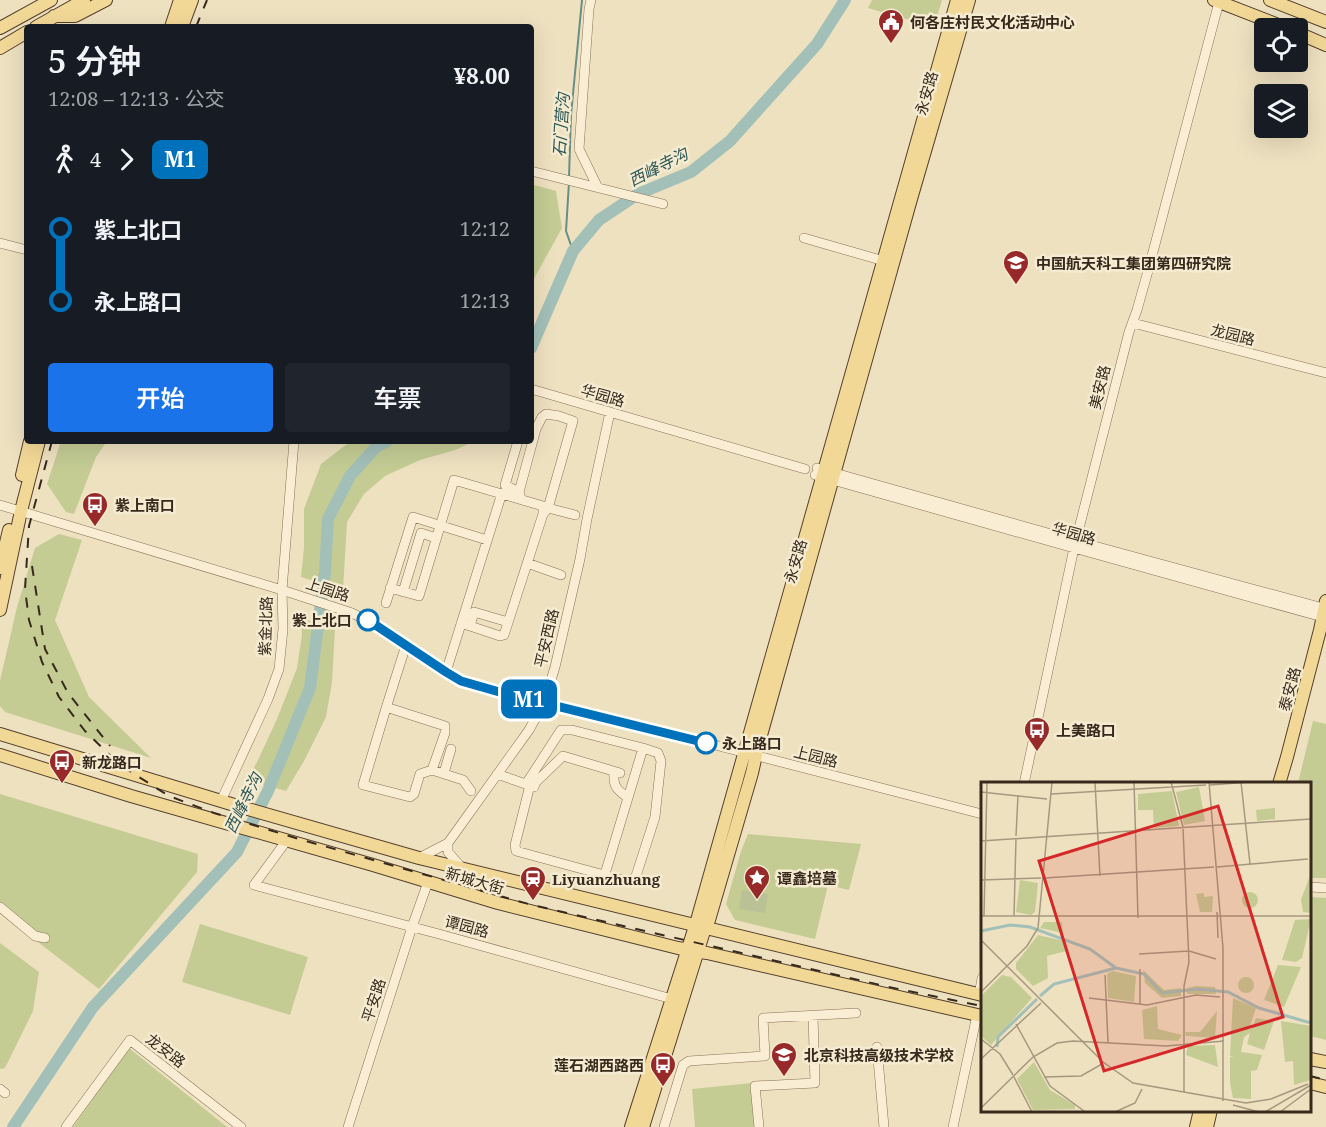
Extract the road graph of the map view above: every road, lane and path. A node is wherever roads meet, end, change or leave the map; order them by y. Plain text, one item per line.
1 (84, 0) edge
2 (106, 0) edge
3 (180, 0) edge
4 (192, 0) edge
5 (591, 0) edge
6 (957, 0) edge
7 (969, 0) edge
8 (1270, 0) edge
9 (1216, 1) edge
10 (45, 2) edge
11 (1260, 18) edge
12 (57, 21) junction
13 (1326, 22) edge
14 (46, 24) edge
15 (172, 24) edge
16 (183, 24) edge
17 (0, 28) edge
18 (24, 34) edge
19 (1308, 37) edge
20 (1326, 45) edge
21 (0, 48) edge
22 (534, 172) edge
23 (598, 188) junction
24 (663, 204) dead end
25 (804, 238) dead end
26 (0, 243) edge
27 (24, 249) edge
28 (884, 261) junction
29 (1133, 323) junction
30 (1326, 373) edge
31 (534, 390) edge
32 (610, 412) junction
33 (534, 428) edge
34 (29, 444) edge
35 (38, 444) edge
36 (294, 444) edge
37 (517, 444) edge
38 (531, 444) edge
39 (805, 469) dead end
40 (825, 474) junction
41 (502, 494) junction
42 (520, 496) junction
43 (0, 505) edge
44 (18, 510) junction
45 (545, 511) junction
46 (575, 515) dead end
47 (440, 525) junction
48 (436, 538) junction
49 (487, 540) junction
50 (1075, 545) junction
51 (527, 563) junction
52 (0, 568) edge
53 (561, 575) dead end
54 (390, 588) junction
55 (282, 590) junction
56 (403, 592) junction
57 (386, 603) dead end
58 (0, 610) edge
59 (1325, 611) edge
60 (508, 622) junction
61 (466, 625) junction
62 (1326, 638) edge
63 (406, 645) junction
64 (446, 672) junction
65 (544, 703) junction
66 (387, 705) junction
67 (2, 737) edge
68 (643, 748) junction
69 (451, 749) dead end
70 (0, 755) edge
71 (750, 755) junction
72 (432, 770) junction
73 (444, 773) junction
74 (498, 774) junction
75 (1024, 782) edge
76 (1279, 782) edge
77 (1286, 782) edge
78 (528, 785) junction
79 (471, 791) dead end
80 (627, 797) junction
81 (221, 801) junction
82 (981, 814) edge
83 (287, 840) junction
84 (448, 843) junction
85 (419, 858) junction
86 (462, 868) junction
87 (605, 874) junction
88 (428, 882) junction
89 (1311, 887) edge
90 (1326, 888) edge
91 (0, 906) edge
92 (412, 927) junction
93 (700, 927) junction
94 (45, 938) dead end
95 (693, 951) junction
96 (981, 995) edge
97 (672, 999) junction
98 (856, 1012) dead end
99 (813, 1015) junction
100 (980, 1016) edge
101 (877, 1047) dead end
102 (1311, 1059) edge
103 (1326, 1062) edge
104 (1311, 1083) edge
105 (1326, 1087) edge
106 (1200, 1112) edge
107 (1211, 1112) edge
108 (66, 1127) edge
109 (241, 1127) edge
110 (348, 1127) edge
111 (631, 1127) edge
112 (643, 1127) edge
113 (664, 1127) edge
114 (759, 1127) edge
115 (884, 1127) edge
116 (953, 1127) edge
117 (1196, 1127) edge
118 (1207, 1127) edge

1 - 12 main road
2 - 12 main road
3 - 15 main road
4 - 16 main road
5 - 23 street
6 - 28 main road, 永安路
7 - 40 main road, 永安路
8 - 13 main road
9 - 11 main road
9 - 29 street, 美安路
10 - 17 main road
12 - 14 main road
18 - 21 main road
19 - 20 main road
22 - 23 street
23 - 24 street
25 - 28 street
26 - 27 street
28 - 40 main road, 永安路
29 - 30 street, 龙园路
29 - 50 street, 美安路
31 - 32 street, 华园路
32 - 39 street, 华园路
32 - 65 street, 平安西路
33 - 45 street
34 - 44 main road
35 - 44 main road
36 - 55 street, 紫金北路
37 - 42 street
38 - 42 street
40 - 50 street, 华园路
40 - 71 main road, 永安路
41 - 42 street
41 - 47 street
41 - 49 street
42 - 45 street
43 - 44 street, 上园路
44 - 52 main road
44 - 55 street, 上园路
44 - 58 main road
45 - 46 street
45 - 51 street
47 - 48 street
47 - 49 street
47 - 54 street
48 - 56 street
48 - 56 street
49 - 61 street
50 - 59 street, 华园路
50 - 75 street, 美安路
51 - 53 street
51 - 60 street
54 - 56 street
54 - 57 street
55 - 63 street, 上园路
55 - 81 street, 紫金北路
59 - 76 main road, 泰安路
60 - 61 street
60 - 61 street
61 - 64 street
62 - 77 main road, 泰安路
63 - 64 street, 上园路
63 - 66 street
64 - 65 street, 上园路
65 - 71 street, 上园路
65 - 74 street, 平安西路
66 - 72 street
66 - 72 street
67 - 81 main road, 新城大街
68 - 78 street
68 - 80 street
68 - 87 street
69 - 73 street
70 - 83 main road, 新城大街
71 - 82 street, 上园路
71 - 93 main road, 永安路
72 - 73 street
73 - 79 street
74 - 78 street
74 - 84 street, 平安西路
78 - 80 street
78 - 87 street
80 - 87 street
81 - 85 main road, 新城大街
83 - 88 main road, 新城大街
83 - 92 street, 谭园路
84 - 85 street
84 - 86 street
85 - 86 main road, 新城大街
86 - 93 main road, 新城大街
88 - 92 street, 平安路
88 - 95 main road, 新城大街
89 - 90 street
91 - 94 street
92 - 97 street, 谭园路
92 - 110 street, 平安路
93 - 95 main road, 永安路
93 - 96 main road, 新城大街
95 - 97 main road, 永安路
95 - 100 main road, 新城大街
95 - 112 main road, 永安路
97 - 111 main road, 永安路
98 - 99 street
99 - 113 street
99 - 114 street
100 - 116 street
101 - 115 street
102 - 103 main road
104 - 105 main road
106 - 117 main road
107 - 118 main road
108 - 109 street, 龙安路

